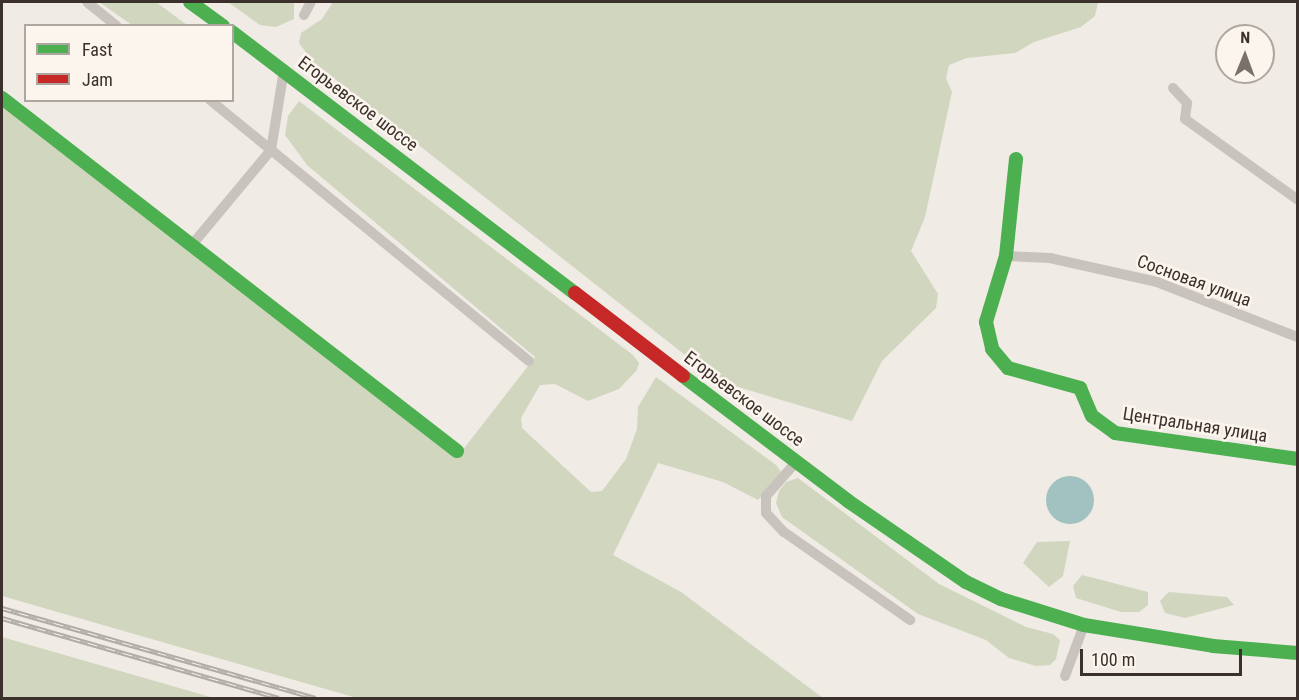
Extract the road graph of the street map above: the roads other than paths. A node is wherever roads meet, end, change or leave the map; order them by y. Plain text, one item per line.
1 (87, 2) edge
2 (190, 2) edge
3 (311, 2) edge
4 (304, 15) dead end
5 (114, 24) edge
6 (220, 24) edge
7 (234, 33) edge
8 (284, 69) junction
9 (1173, 88) dead end
10 (2, 98) edge
11 (212, 102) edge
12 (271, 150) junction
13 (1016, 159) dead end
14 (1298, 200) edge
15 (191, 246) junction
16 (1006, 256) junction
17 (1297, 337) edge
18 (529, 361) dead end
19 (457, 451) dead end
20 (1298, 459) edge
21 (796, 461) junction
22 (910, 620) dead end
23 (1084, 625) junction
24 (1298, 653) edge
25 (1065, 676) dead end

1 - 5 street
2 - 6 main road
3 - 4 street
7 - 8 main road, Егорьевское шоссе
8 - 12 street
8 - 21 main road, Егорьевское шоссе
9 - 14 street
10 - 15 main road
11 - 12 street
12 - 15 street
12 - 18 street
13 - 16 main road, Центральная улица
15 - 19 main road
16 - 17 street, Сосновая улица
16 - 20 main road, Центральная улица
21 - 22 street
21 - 23 main road, Егорьевское шоссе
23 - 24 main road, Егорьевское шоссе
23 - 25 street

